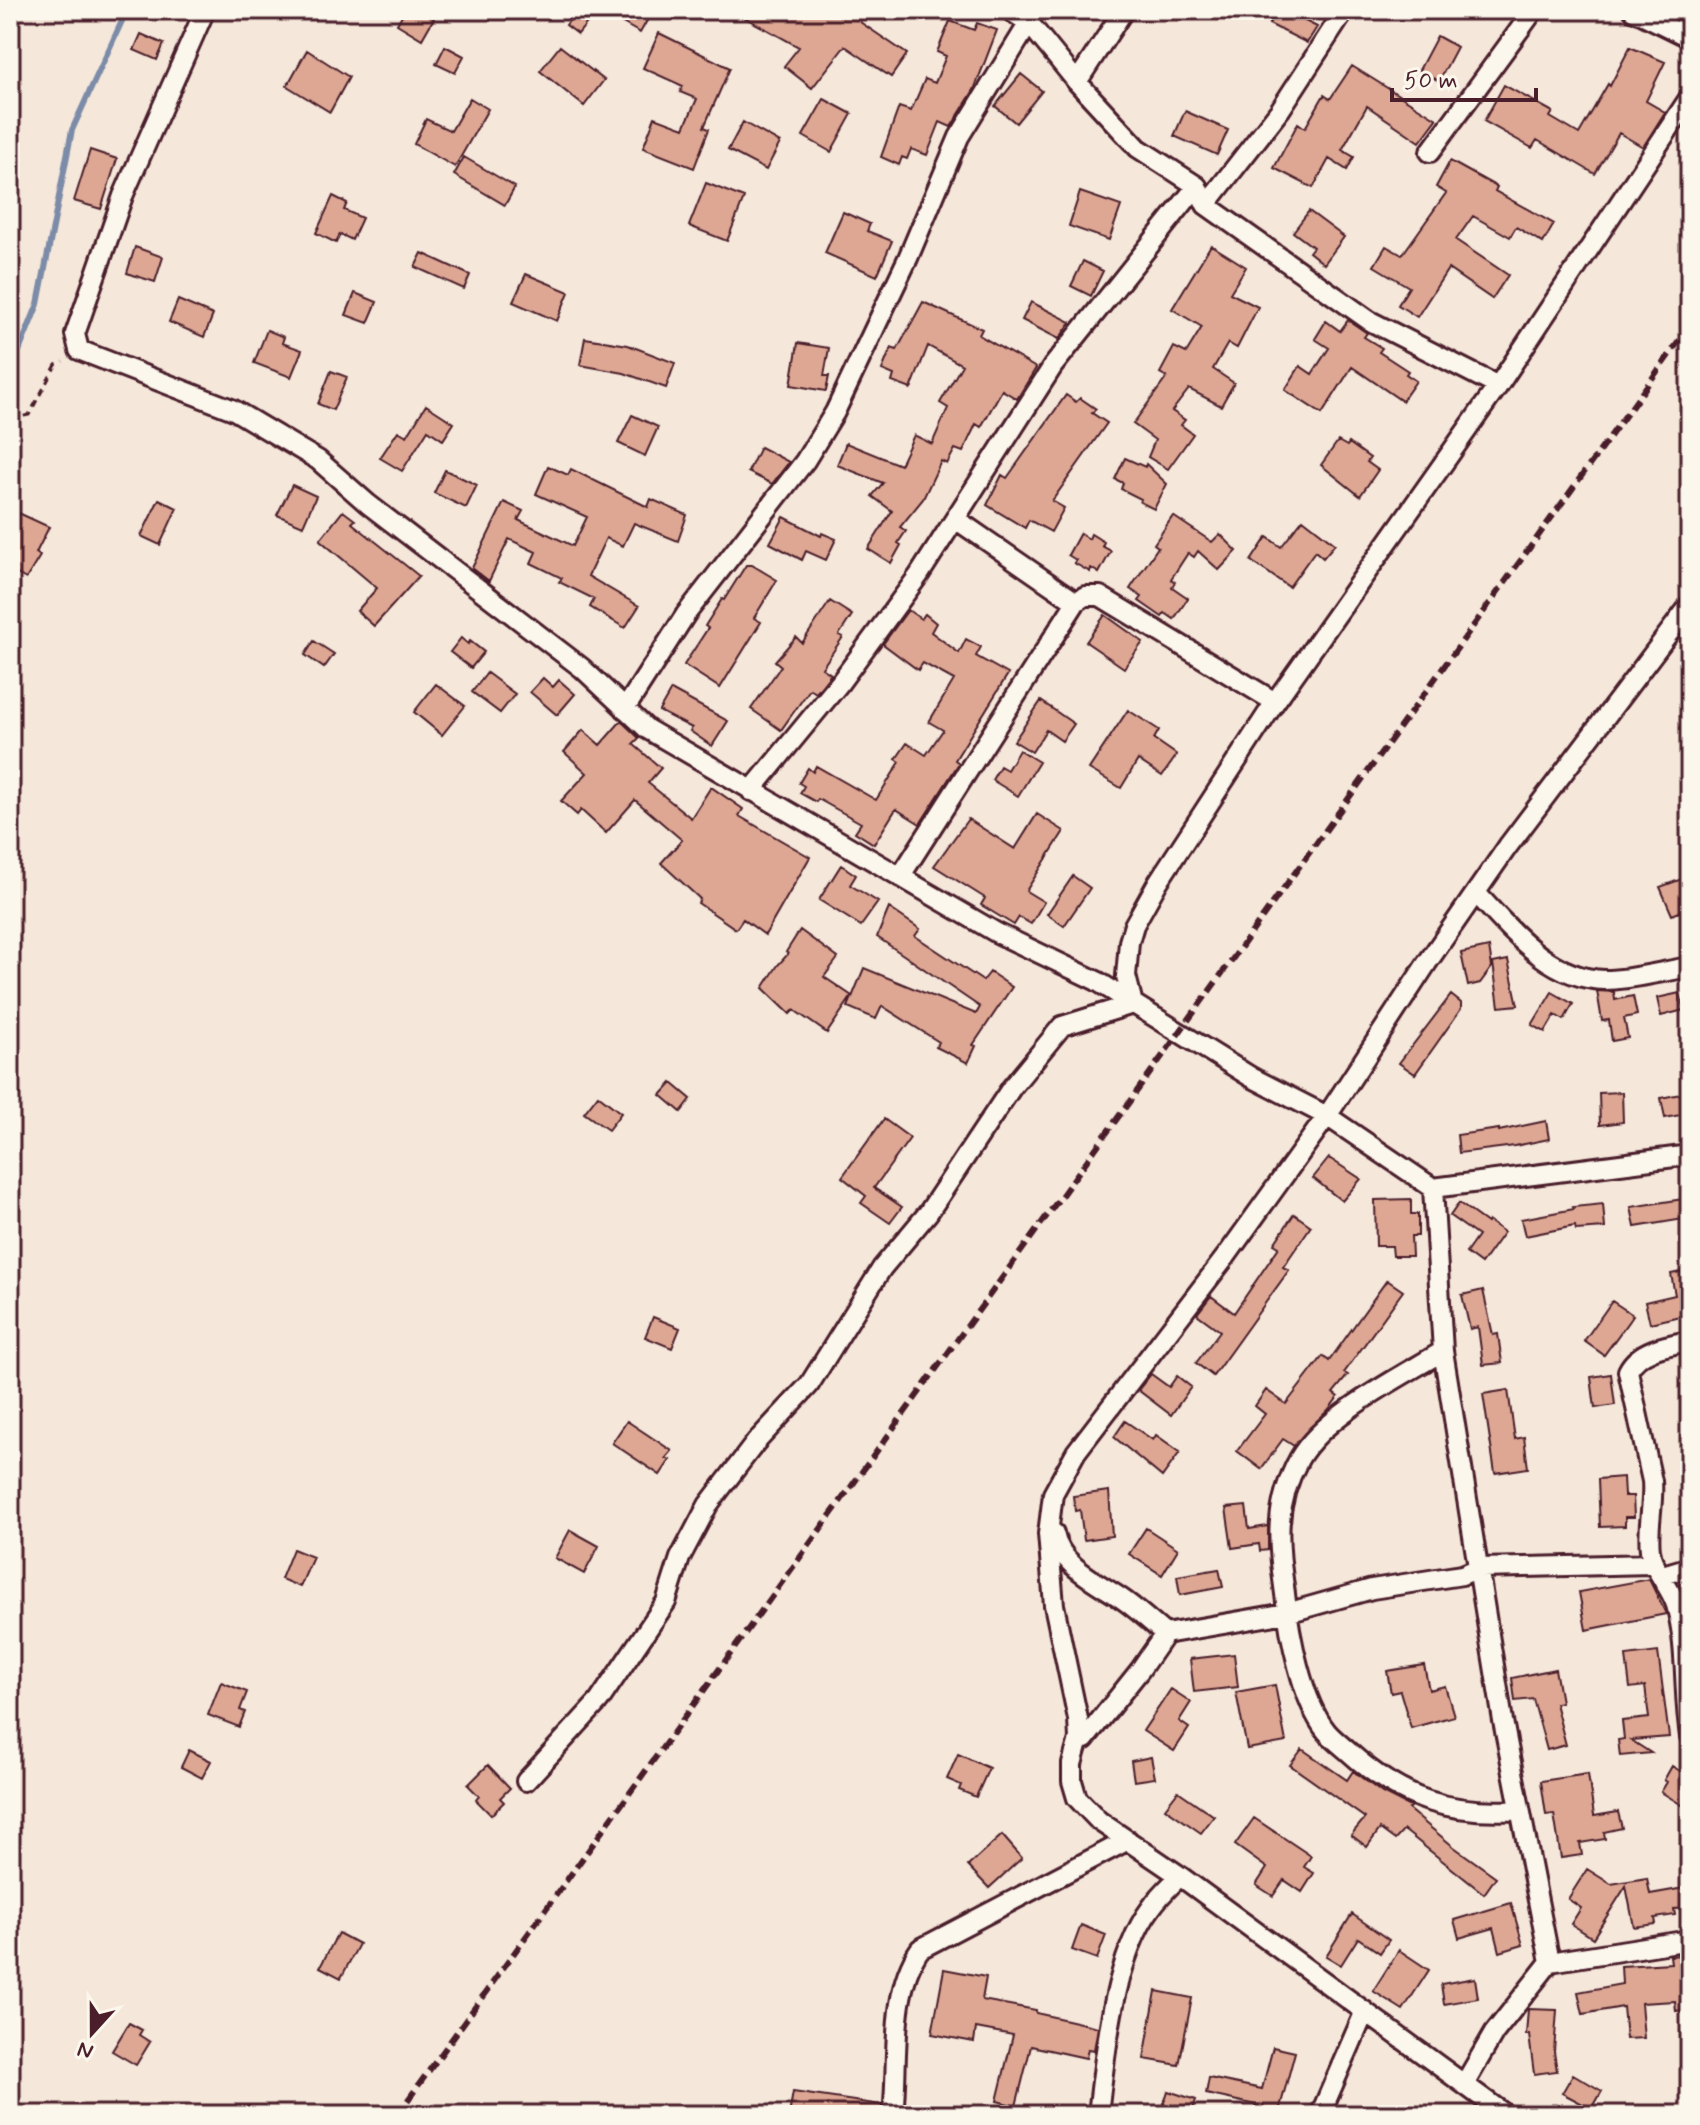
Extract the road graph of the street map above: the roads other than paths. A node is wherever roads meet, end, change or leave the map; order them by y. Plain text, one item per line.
1 (205, 10) edge
2 (1009, 10) edge
3 (1124, 10) edge
4 (1345, 10) edge
5 (1534, 10) edge
6 (1633, 10) edge
7 (1029, 23) junction
8 (1690, 38) edge
9 (1077, 82) junction
10 (1690, 97) edge
11 (1430, 152) dead end
12 (1197, 186) junction
13 (1206, 205) junction
14 (1498, 386) junction
15 (957, 520) junction
16 (1076, 602) junction
17 (1690, 605) edge
18 (1275, 702) junction
19 (625, 709) junction
20 (751, 791) junction
21 (900, 877) junction
22 (1476, 893) junction
23 (1690, 967) edge
24 (1133, 1004) junction
25 (1327, 1116) junction
26 (1690, 1155) edge
27 (1433, 1188) junction
28 (1690, 1341) edge
29 (1443, 1351) junction
30 (1051, 1515) junction
31 (1690, 1567) edge
32 (1479, 1568) junction
33 (1658, 1570) junction
34 (1287, 1613) junction
35 (1165, 1634) junction
36 (1690, 1736) edge
37 (1079, 1739) junction
38 (526, 1781) dead end
39 (1520, 1810) junction
40 (1128, 1840) junction
41 (1180, 1876) junction
42 (1690, 1940) edge
43 (1550, 1962) junction
44 (1365, 2011) junction
45 (1465, 2083) junction
46 (893, 2115) edge
47 (1098, 2115) edge
48 (1320, 2115) edge
49 (1506, 2115) edge

1 - 19 street
2 - 7 street
3 - 9 street
4 - 13 street
5 - 11 street
6 - 8 street
7 - 9 street
7 - 19 street
9 - 12 street
10 - 14 street
12 - 13 street
12 - 15 street
13 - 14 street
14 - 18 street
15 - 16 street
15 - 20 street
16 - 18 street
16 - 21 street
17 - 22 street
18 - 24 street
19 - 20 street
20 - 21 street
21 - 24 street
22 - 23 street
22 - 25 street
24 - 25 street
24 - 38 street
25 - 27 street
25 - 30 street
26 - 27 street
27 - 29 street
28 - 33 street
29 - 32 street
29 - 34 street
30 - 35 street
30 - 37 street
31 - 33 street
32 - 33 street
32 - 34 street
32 - 39 street
33 - 36 street
34 - 35 street
34 - 39 street
35 - 37 street
37 - 40 street
39 - 43 street
40 - 41 street
40 - 46 street
41 - 44 street
41 - 47 street
42 - 43 street
43 - 45 street
44 - 45 street
44 - 48 street
45 - 49 street

